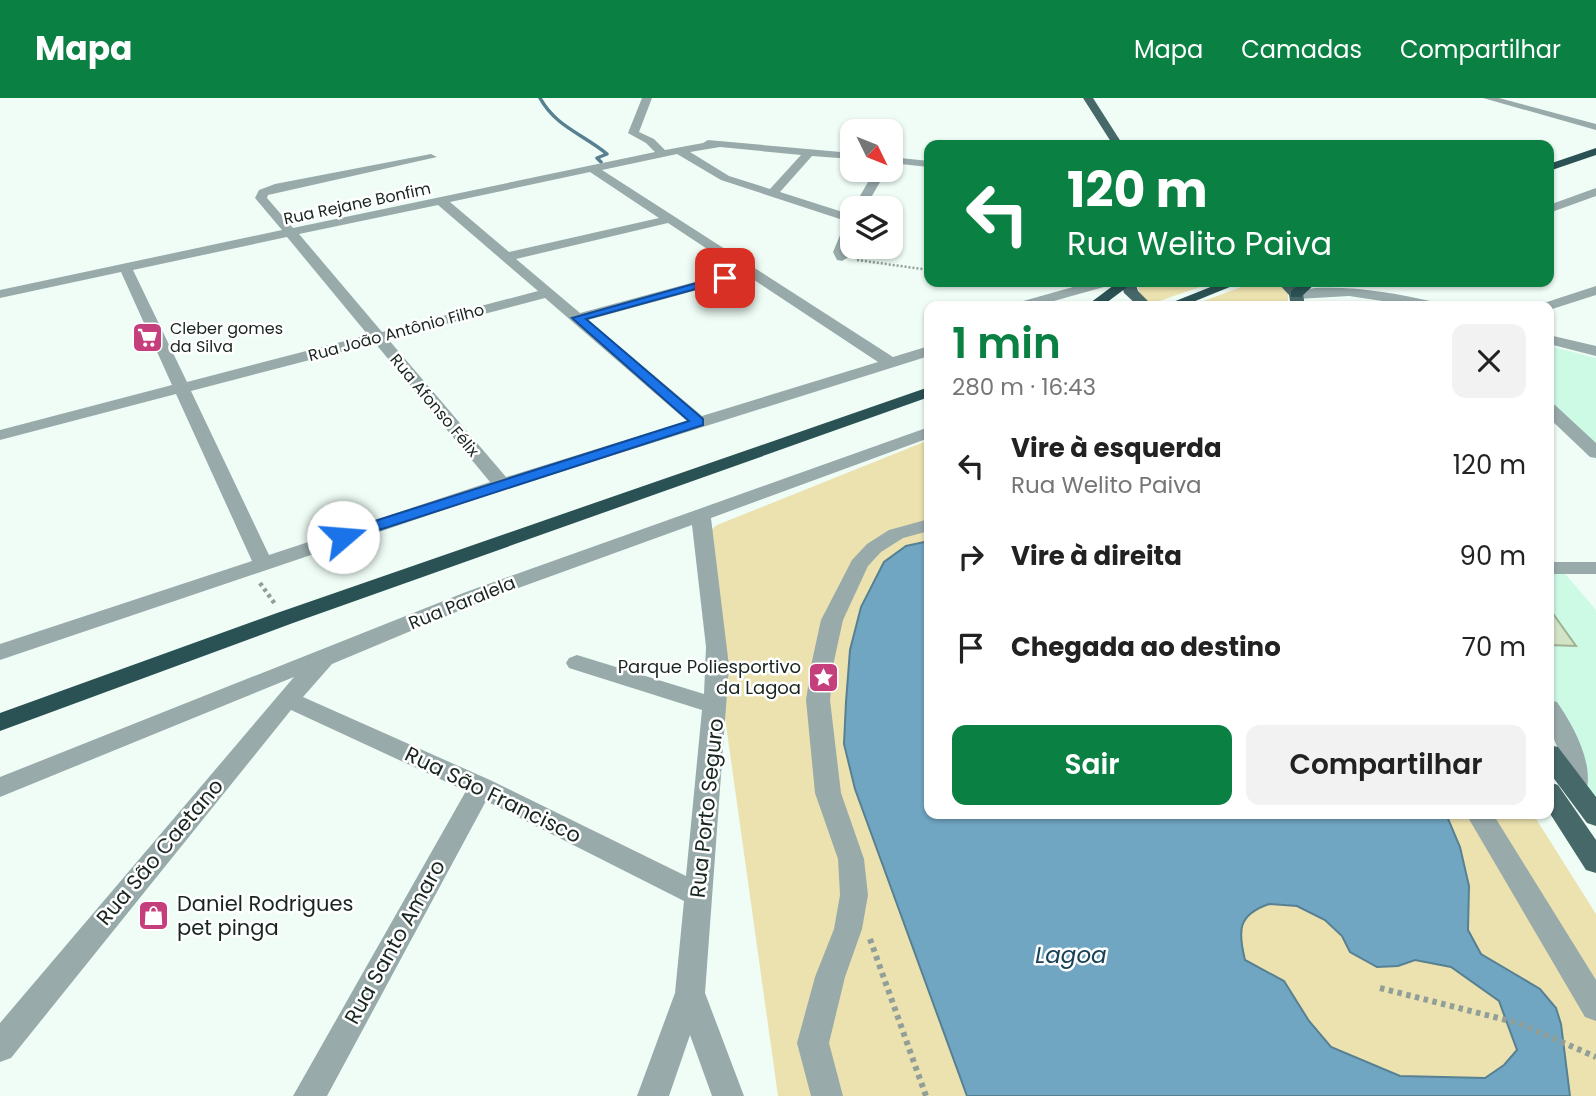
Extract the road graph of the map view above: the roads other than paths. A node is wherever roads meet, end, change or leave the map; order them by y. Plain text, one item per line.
1 (647, 98) edge
2 (1088, 98) edge
3 (1488, 98) edge
4 (1596, 127) edge
5 (1115, 140) edge
6 (650, 141) junction
7 (720, 144) junction
8 (678, 150) junction
9 (1596, 151) edge
10 (809, 152) junction
11 (662, 153) junction
12 (840, 155) edge
13 (431, 157) dead end
14 (903, 161) edge
15 (924, 163) edge
16 (1554, 166) edge
17 (593, 169) junction
18 (1596, 192) edge
19 (772, 193) junction
20 (1554, 198) edge
21 (441, 201) junction
22 (1572, 201) junction
23 (1554, 207) edge
24 (1596, 208) edge
25 (840, 216) edge
26 (669, 219) junction
27 (290, 233) junction
28 (506, 257) junction
29 (125, 267) junction
30 (750, 271) junction
31 (1074, 287) edge
32 (1120, 287) edge
33 (1129, 287) edge
34 (1221, 287) edge
35 (1349, 289) edge
36 (1596, 290) edge
37 (548, 293) junction
38 (0, 294) edge
39 (1297, 299) edge
40 (1035, 301) edge
41 (1100, 301) edge
42 (1140, 301) edge
43 (1184, 301) edge
44 (1389, 301) edge
45 (1410, 301) edge
46 (1554, 304) edge
47 (578, 318) junction
48 (1554, 333) edge
49 (378, 337) junction
50 (1554, 341) edge
51 (1596, 343) edge
52 (1596, 351) edge
53 (924, 353) edge
54 (891, 363) junction
55 (182, 388) junction
56 (924, 394) edge
57 (1554, 414) edge
58 (698, 422) junction
59 (924, 434) edge
60 (0, 435) edge
61 (1596, 453) edge
62 (502, 484) junction
63 (701, 515) junction
64 (924, 526) edge
65 (256, 565) junction
66 (1554, 568) edge
67 (1596, 568) edge
68 (0, 652) edge
69 (324, 659) junction
70 (577, 663) dead end
71 (287, 699) junction
72 (716, 706) junction
73 (1554, 716) edge
74 (0, 722) edge
75 (1554, 760) edge
76 (0, 786) edge
77 (481, 787) junction
78 (1576, 788) junction
79 (1554, 799) edge
80 (1596, 817) edge
81 (1482, 819) edge
82 (1596, 862) edge
83 (698, 895) junction
84 (691, 993) junction
85 (1596, 1007) edge
86 (0, 1047) edge
87 (309, 1096) edge
88 (653, 1096) edge
89 (728, 1096) edge
90 (827, 1096) edge

1 - 6 street
2 - 5 main road
3 - 4 street
6 - 7 street
6 - 11 street
7 - 8 street, Rua Rejane Bonfim
7 - 10 street
8 - 11 street, Rua Rejane Bonfim
8 - 19 street
9 - 16 highway
10 - 12 street
10 - 19 street
11 - 17 street, Rua Rejane Bonfim
13 - 27 street, Rua Afonso Félix
14 - 15 street
17 - 21 street, Rua Rejane Bonfim
17 - 26 street
18 - 22 street
19 - 25 street
20 - 22 street
21 - 27 street, Rua Rejane Bonfim
21 - 28 street
22 - 23 street
22 - 24 street
26 - 28 street
26 - 30 street
27 - 29 street, Rua Rejane Bonfim
27 - 49 street, Rua Afonso Félix
28 - 37 street
29 - 38 street, Rua Rejane Bonfim
29 - 55 street
30 - 47 street
30 - 54 street
31 - 40 street
32 - 41 highway
33 - 42 main road
34 - 43 highway
35 - 39 street
35 - 44 street
35 - 45 street
36 - 46 street
37 - 47 street
37 - 49 street, Rua João Antônio Filho
47 - 58 street
48 - 51 street
49 - 55 street, Rua João Antônio Filho
49 - 62 street, Rua Afonso Félix
50 - 52 street
53 - 54 street
54 - 58 street
55 - 60 street, Rua João Antônio Filho
55 - 65 street
56 - 74 highway
57 - 61 street
58 - 62 street
59 - 63 street, Rua Paralela
62 - 65 street
63 - 69 street, Rua Paralela
63 - 72 street, Rua Porto Seguro
64 - 90 street
65 - 68 street
66 - 67 street
69 - 71 street, Rua São Caetano
69 - 76 street, Rua Paralela
70 - 72 street
71 - 77 street, Rua São Francisco
71 - 86 street, Rua São Caetano
72 - 83 street, Rua Porto Seguro
73 - 78 street
75 - 78 main road
77 - 83 street, Rua São Francisco
77 - 87 street, Rua Santo Amaro
78 - 80 main road
79 - 82 main road
81 - 85 street
83 - 84 street, Rua Porto Seguro
84 - 88 street
84 - 89 street, Rua Porto Seguro

